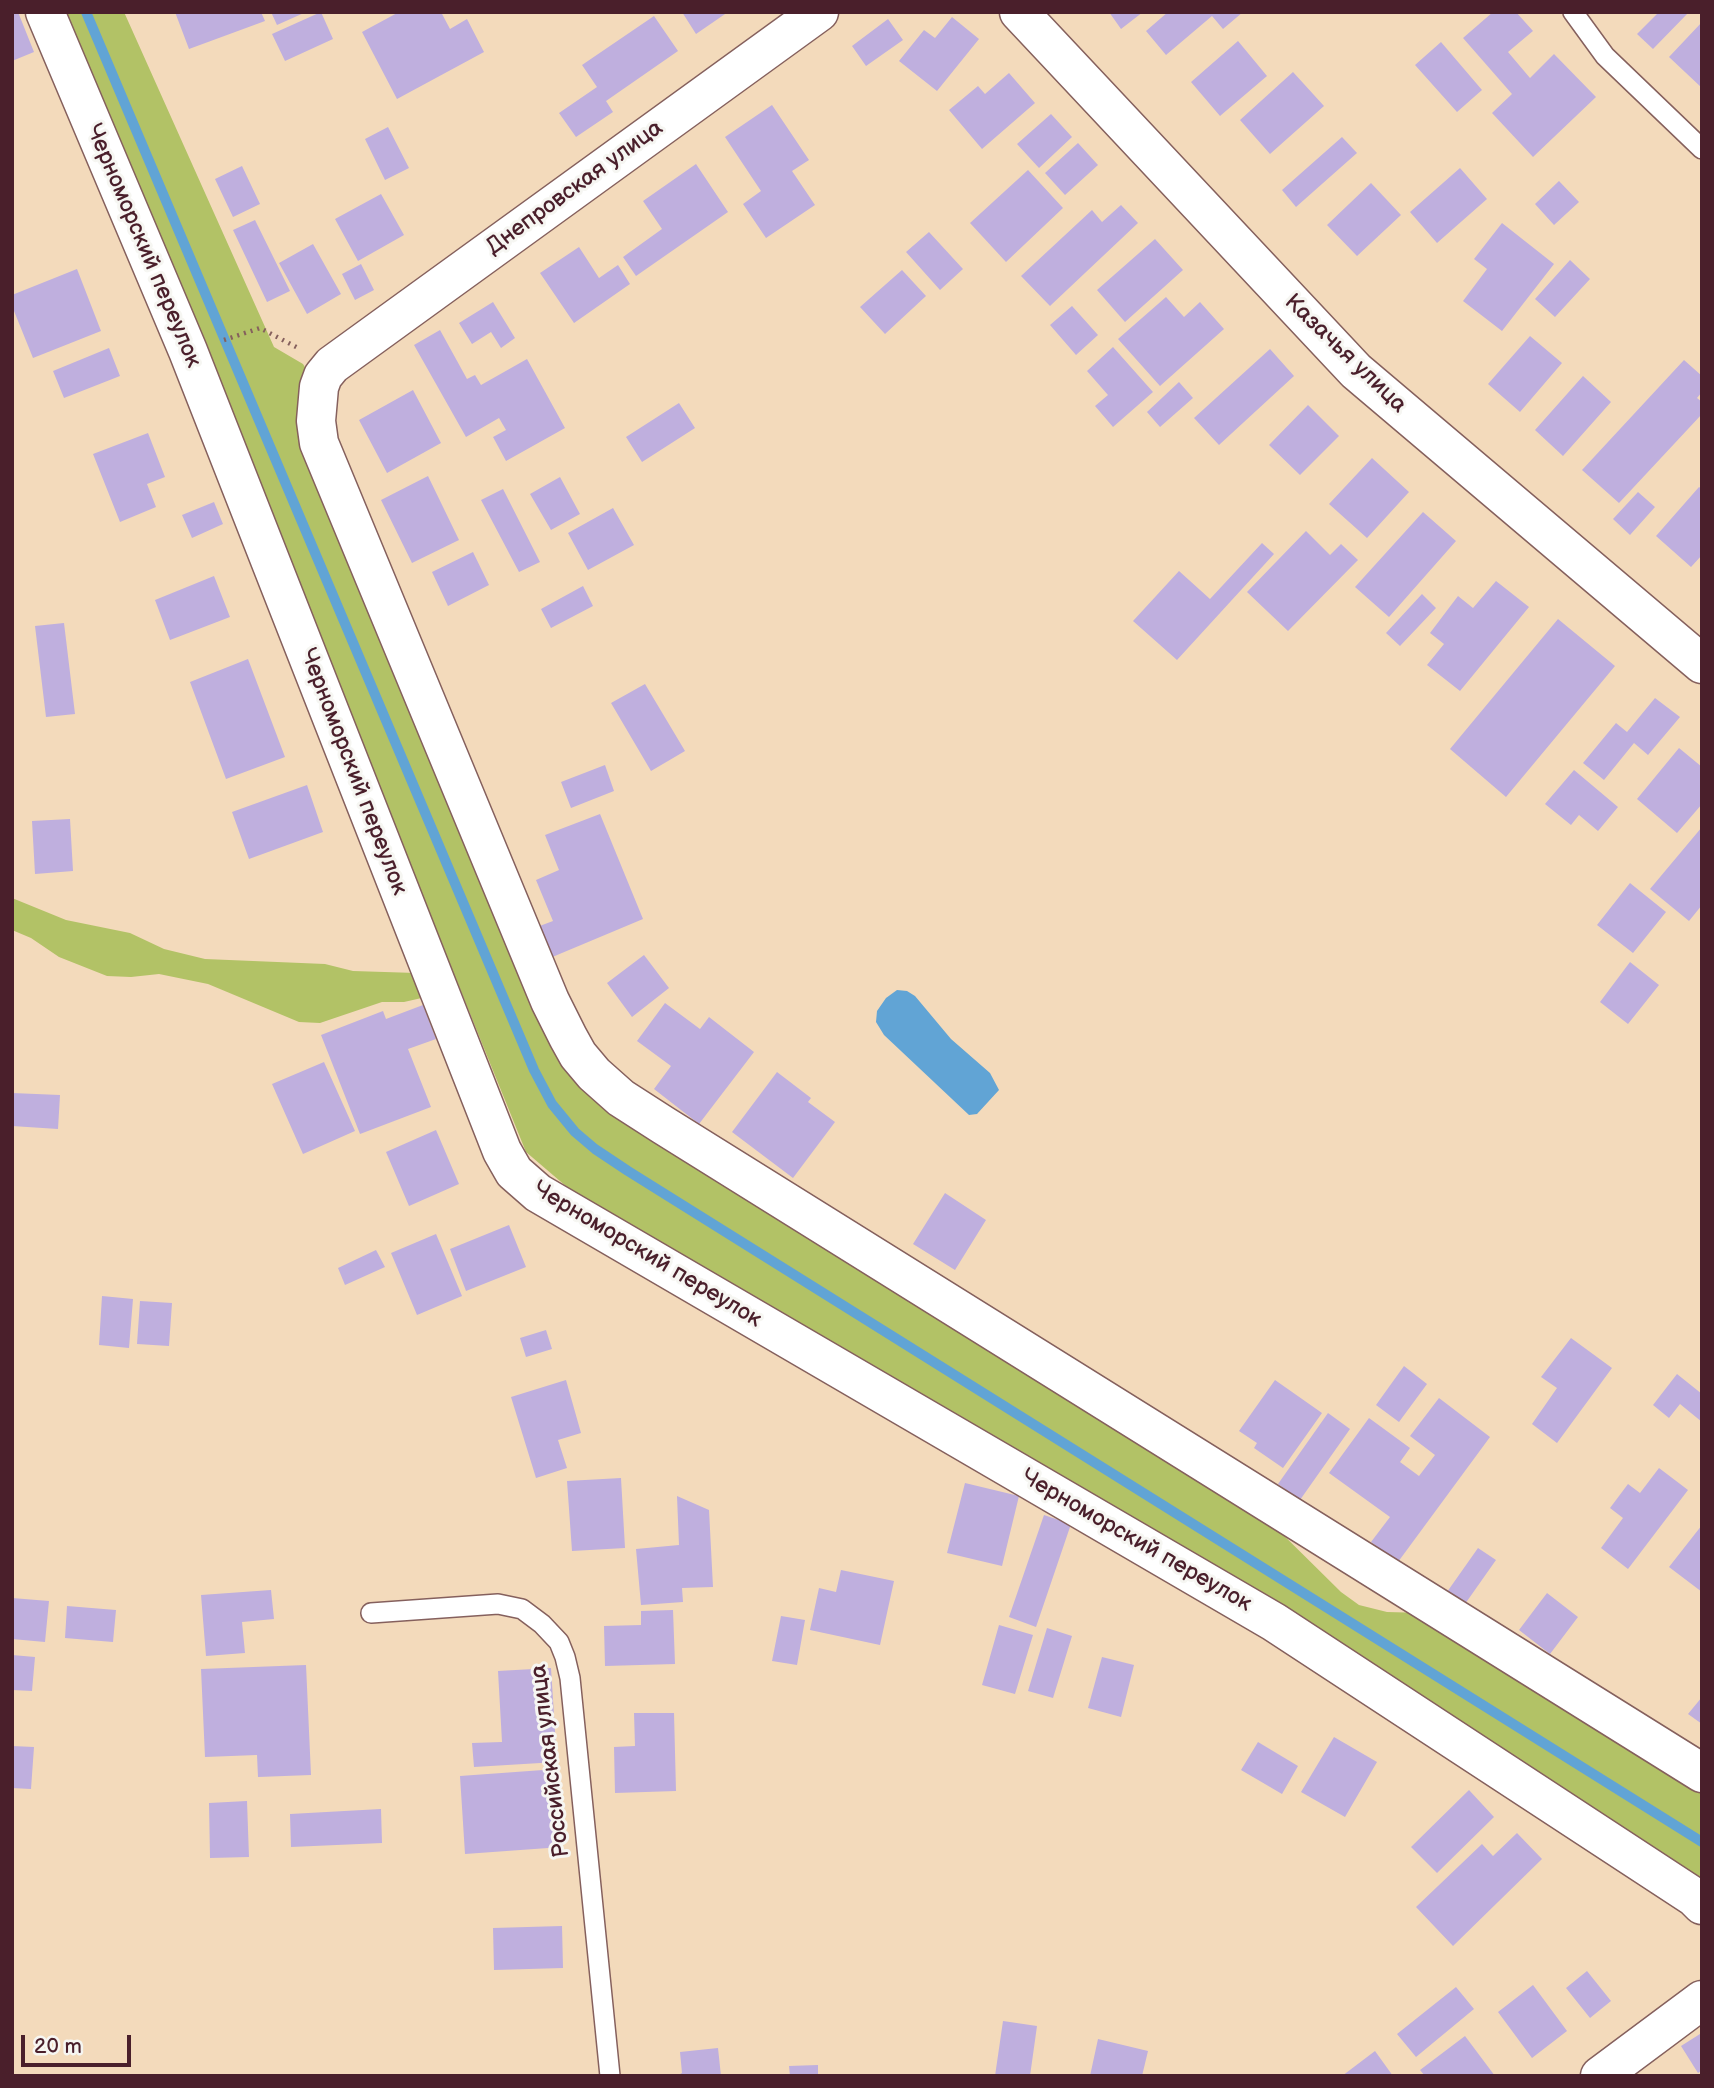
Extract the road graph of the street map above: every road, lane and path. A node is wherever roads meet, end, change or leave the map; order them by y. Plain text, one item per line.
1 (45, 12) edge
2 (819, 12) edge
3 (1019, 12) edge
4 (1573, 12) edge
5 (1702, 149) edge
6 (243, 334) dead end
7 (332, 365) junction
8 (1702, 664) edge
9 (371, 1613) dead end
10 (1702, 1773) edge
11 (1702, 1905) edge
12 (1702, 2000) edge
13 (610, 2076) edge
14 (1600, 2076) edge

1 - 11 street, Черноморский переулок
2 - 7 street, Днепровская улица
3 - 8 street, Казачья улица
4 - 5 lane
6 - 7 path
7 - 10 street
9 - 13 lane, Российская улица
12 - 14 street

